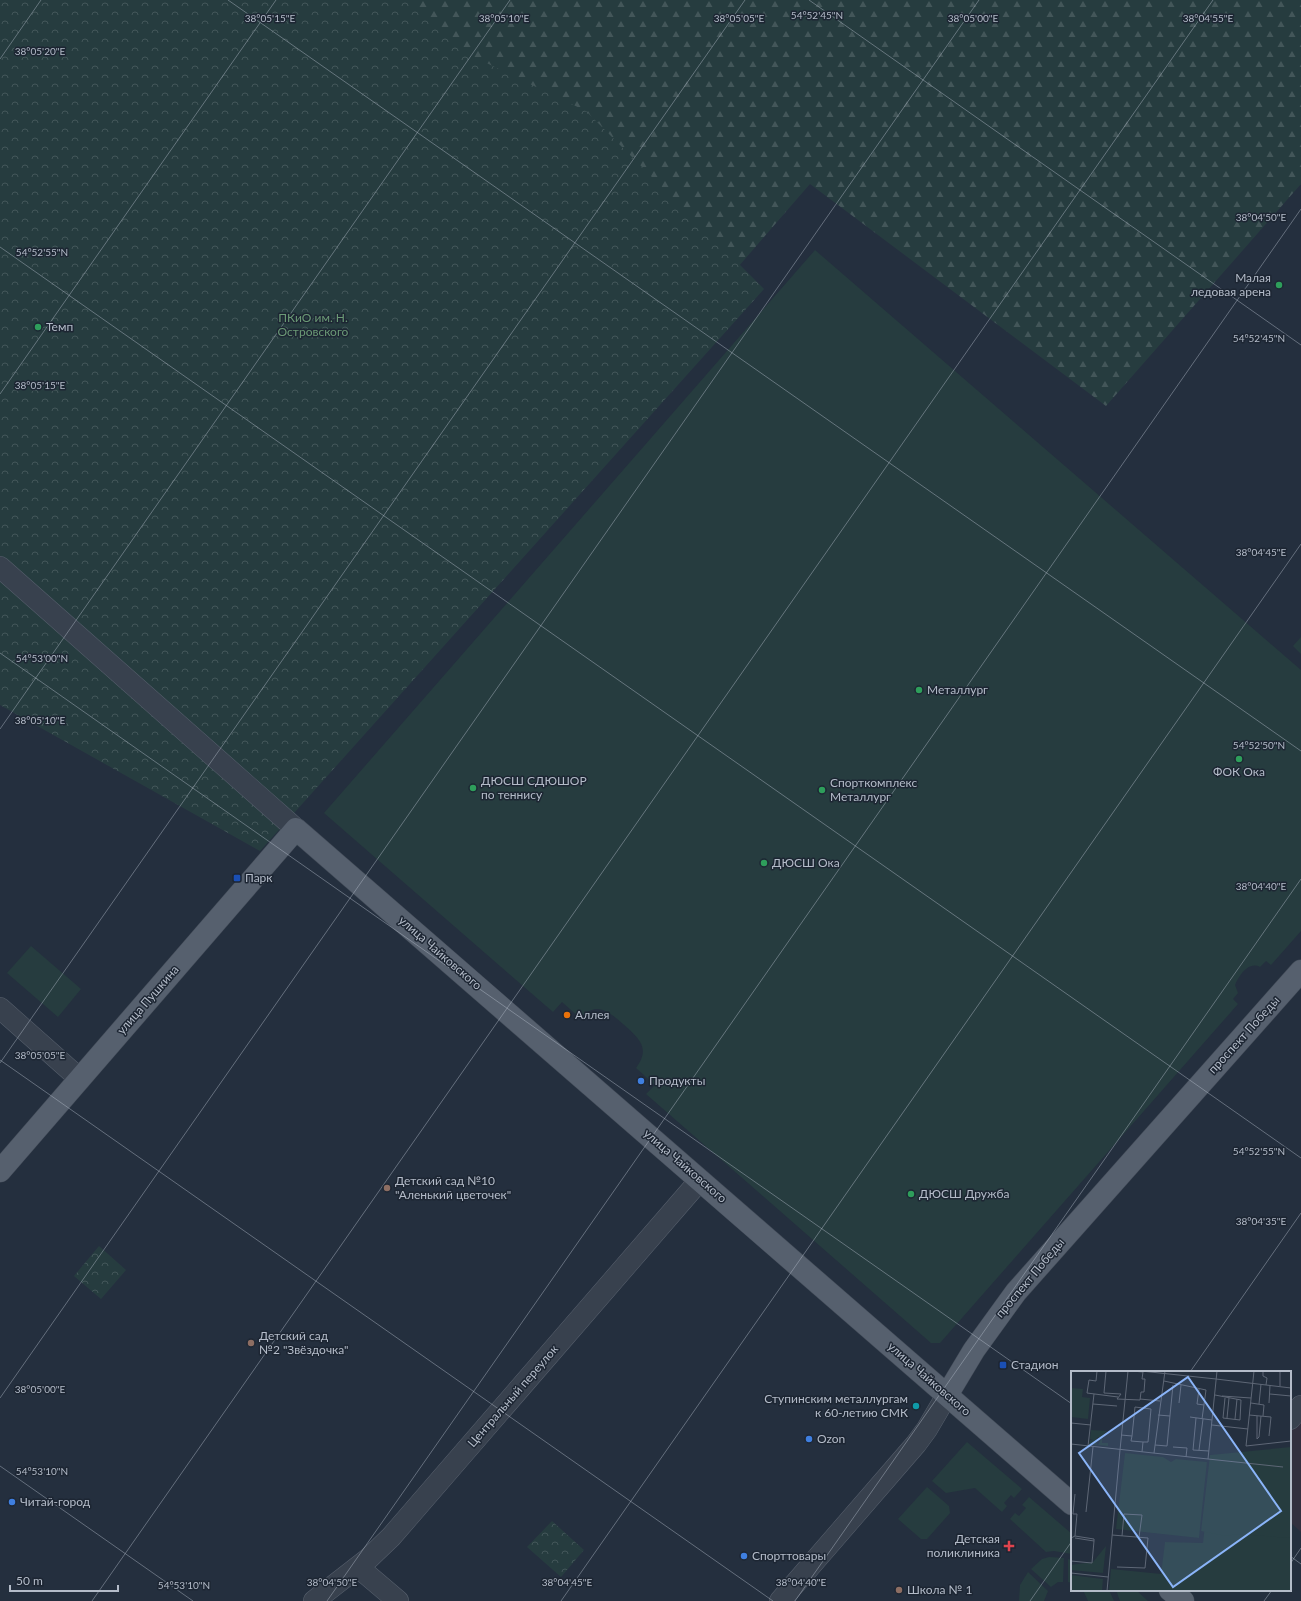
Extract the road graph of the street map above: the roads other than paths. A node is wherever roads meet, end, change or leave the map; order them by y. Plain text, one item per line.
1 (0, 567) edge
2 (296, 829) junction
3 (1301, 970) edge
4 (0, 1008) edge
5 (80, 1078) junction
6 (0, 1171) edge
7 (700, 1180) junction
8 (948, 1395) junction
9 (1301, 1406) edge
10 (1291, 1418) edge
11 (1071, 1503) edge
12 (358, 1567) junction
13 (1171, 1591) edge
14 (314, 1601) edge
15 (398, 1601) edge
16 (780, 1601) edge
17 (1183, 1601) edge

1 - 2 street
2 - 5 main road, улица Пушкина
2 - 7 main road, улица Чайковского
3 - 8 main road, проспект Победы
4 - 5 street
5 - 6 main road, улица Пушкина
7 - 8 main road, улица Чайковского
7 - 12 street, Центральный переулок
8 - 11 main road, улица Чайковского
8 - 16 street, проспект Победы
9 - 10 street
12 - 14 street, Центральный переулок
12 - 15 street
13 - 17 main road

